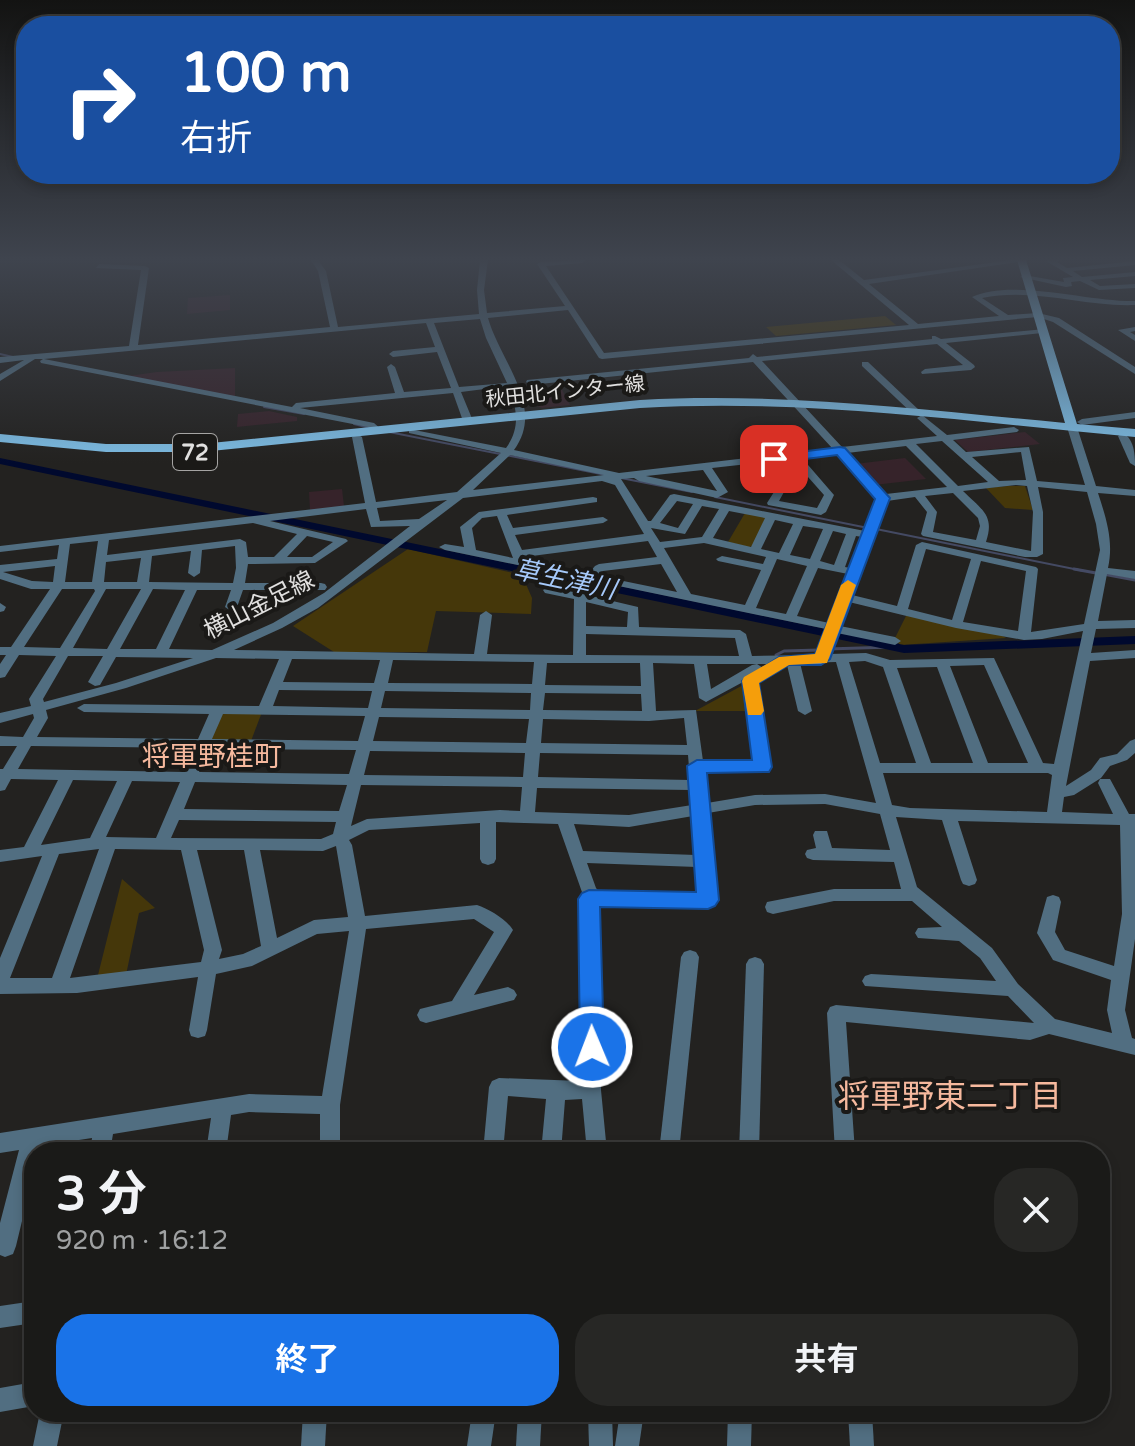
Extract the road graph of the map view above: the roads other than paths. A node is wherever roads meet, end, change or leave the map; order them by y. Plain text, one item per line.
1 (136, 327) edge
2 (352, 327) edge
3 (432, 327) edge
4 (481, 327) edge
5 (485, 327) edge
6 (582, 327) edge
7 (902, 327) edge
8 (920, 327) edge
9 (1041, 327) edge
10 (1068, 327) edge
11 (334, 329) joint
12 (1042, 331) junction
13 (831, 334) junction
14 (939, 342) junction
15 (740, 343) junction
16 (133, 348) junction
17 (440, 349) junction
18 (647, 351) junction
19 (850, 351) junction
20 (0, 353) edge
21 (393, 354) dead end
22 (27, 359) junction
23 (0, 360) edge
24 (755, 360) junction
25 (865, 364) dead end
26 (391, 367) dead end
27 (659, 370) junction
28 (1135, 371) edge
29 (925, 372) dead end
30 (0, 378) edge
31 (530, 382) dead end
32 (504, 385) junction
33 (456, 390) junction
34 (400, 395) junction
35 (797, 405) junction
36 (280, 407) junction
37 (1135, 415) edge
38 (919, 416) junction
39 (521, 418) junction
40 (468, 421) junction
41 (1076, 427) junction
42 (1014, 430) dead end
43 (388, 431) junction
44 (1131, 435) edge
45 (357, 437) junction
46 (945, 438) junction
47 (0, 441) edge
48 (908, 442) junction
49 (840, 451) junction
50 (505, 454) junction
51 (965, 455) junction
52 (795, 456) junction
53 (752, 462) junction
54 (1135, 463) edge
55 (706, 467) junction
56 (636, 475) junction
57 (610, 477) junction
58 (584, 481) junction
59 (1032, 483) junction
60 (996, 484) junction
61 (956, 489) junction
62 (1092, 490) junction
63 (1135, 493) edge
64 (460, 494) junction
65 (918, 494) junction
66 (883, 498) junction
67 (593, 500) junction
68 (699, 502) junction
69 (370, 505) junction
70 (726, 507) junction
71 (501, 512) junction
72 (772, 516) junction
73 (254, 519) junction
74 (603, 520) junction
75 (423, 522) junction
76 (799, 522) junction
77 (829, 528) junction
78 (870, 530) junction
79 (509, 532) junction
80 (852, 532) junction
81 (304, 533) junction
82 (651, 533) junction
83 (104, 537) junction
84 (925, 539) junction
85 (706, 540) junction
86 (614, 541) junction
87 (65, 542) junction
88 (197, 547) junction
89 (445, 547) dead end
90 (0, 549) edge
91 (754, 551) junction
92 (979, 551) junction
93 (471, 552) junction
94 (147, 553) junction
95 (778, 556) junction
96 (519, 558) junction
97 (101, 559) junction
98 (722, 559) dead end
99 (664, 560) junction
100 (244, 561) junction
101 (277, 561) junction
102 (60, 562) junction
103 (813, 563) junction
104 (768, 568) junction
105 (839, 568) junction
106 (0, 569) edge
107 (853, 572) junction
108 (1101, 572) junction
109 (0, 575) edge
110 (1135, 575) edge
111 (591, 578) junction
112 (193, 580) junction
113 (58, 586) junction
114 (100, 586) junction
115 (146, 586) junction
116 (240, 586) junction
117 (321, 587) dead end
118 (549, 590) dead end
119 (843, 597) junction
120 (580, 598) junction
121 (687, 598) junction
122 (231, 607) dead end
123 (749, 610) junction
124 (902, 610) junction
125 (486, 615) dead end
126 (790, 618) junction
127 (957, 622) junction
128 (1135, 624) edge
129 (1090, 627) junction
130 (579, 630) junction
131 (633, 631) junction
132 (1024, 636) junction
133 (828, 641) junction
134 (895, 641) dead end
135 (7, 651) edge
136 (64, 651) junction
137 (112, 652) junction
138 (161, 652) junction
139 (218, 653) junction
140 (287, 654) junction
141 (1135, 654) edge
142 (1085, 655) junction
143 (388, 656) junction
144 (480, 657) junction
145 (541, 658) junction
146 (841, 658) junction
147 (579, 659) junction
148 (646, 659) junction
149 (700, 659) junction
150 (746, 659) junction
151 (765, 659) junction
152 (789, 660) junction
153 (942, 662) junction
154 (889, 664) junction
155 (0, 674) edge
156 (95, 682) dead end
157 (275, 686) junction
158 (381, 688) junction
159 (538, 690) junction
160 (647, 690) junction
161 (40, 707) junction
162 (84, 708) dead end
163 (218, 709) junction
164 (265, 709) junction
165 (805, 711) dead end
166 (375, 712) junction
167 (536, 714) junction
168 (649, 716) junction
169 (0, 718) edge
170 (0, 741) edge
171 (27, 741) junction
172 (203, 744) junction
173 (1135, 744) edge
174 (366, 746) junction
175 (533, 748) junction
176 (694, 750) junction
177 (697, 766) junction
178 (873, 768) junction
179 (925, 768) junction
180 (1038, 768) junction
181 (983, 769) junction
182 (1060, 772) junction
183 (127, 776) junction
184 (67, 777) junction
185 (189, 777) junction
186 (2, 778) edge
187 (357, 780) junction
188 (530, 783) junction
189 (1105, 783) dead end
190 (699, 785) junction
191 (1058, 792) junction
192 (700, 809) junction
193 (885, 810) junction
194 (174, 814) junction
195 (948, 815) junction
196 (347, 817) junction
197 (488, 817) junction
198 (527, 818) junction
199 (1054, 818) junction
200 (564, 819) junction
201 (1129, 820) edge
202 (821, 835) dead end
203 (340, 838) junction
204 (102, 844) junction
205 (161, 844) junction
206 (188, 844) junction
207 (251, 845) junction
208 (53, 849) junction
209 (29, 852) junction
210 (0, 856) edge
211 (898, 856) junction
212 (577, 857) junction
213 (488, 859) dead end
214 (705, 861) junction
215 (1132, 875) edge
216 (969, 880) dead end
217 (916, 895) junction
218 (596, 899) junction
219 (1053, 902) dead end
220 (773, 907) dead end
221 (1132, 915) edge
222 (358, 925) junction
223 (924, 933) dead end
224 (965, 934) junction
225 (270, 949) junction
226 (690, 957) dead end
227 (755, 964) dead end
228 (208, 968) junction
229 (1126, 971) edge
230 (0, 980) edge
231 (871, 981) dead end
232 (59, 984) junction
233 (0, 986) edge
234 (1012, 989) junction
235 (508, 995) dead end
236 (458, 1007) junction
237 (426, 1015) dead end
238 (1049, 1026) junction
239 (198, 1030) dead end
240 (1130, 1046) edge
241 (591, 1090) junction
242 (556, 1091) junction
243 (330, 1105) junction
244 (222, 1107) junction
245 (104, 1128) junction
246 (32, 1138) junction
247 (31, 1142) edge
248 (102, 1142) edge
249 (217, 1142) edge
250 (330, 1142) edge
251 (494, 1142) edge
252 (552, 1142) edge
253 (596, 1142) edge
254 (670, 1142) edge
255 (749, 1142) edge
256 (844, 1142) edge
257 (0, 1143) edge
258 (24, 1162) edge
259 (7, 1214) edge
260 (5, 1246) dead end
261 (24, 1313) edge
262 (0, 1317) edge
263 (24, 1396) edge
264 (0, 1400) edge
265 (50, 1422) edge
266 (314, 1422) edge
267 (483, 1422) edge
268 (529, 1422) edge
269 (600, 1422) edge
270 (631, 1422) edge
271 (740, 1422) edge
272 (861, 1422) edge
273 (45, 1446) edge
274 (313, 1446) edge
275 (479, 1446) edge
276 (528, 1446) edge
277 (601, 1446) edge
278 (627, 1446) edge
279 (739, 1446) edge
280 (862, 1446) edge

1 - 16 street
2 - 11 street
3 - 17 street
4 - 32 street
5 - 39 street
6 - 18 street
7 - 13 street
8 - 14 street
9 - 12 main road
10 - 28 street
11 - 16 street
12 - 14 street
12 - 41 main road
13 - 15 street
13 - 19 street
14 - 19 street
14 - 29 street
15 - 18 street
15 - 24 street
16 - 22 street
17 - 21 street
17 - 33 street
18 - 27 street
19 - 24 street
20 - 22 street
22 - 23 street
22 - 30 street
22 - 36 street
24 - 27 street
24 - 35 street
25 - 38 street
26 - 34 street
27 - 31 street
32 - 33 street
32 - 39 street
33 - 34 street
33 - 40 street
34 - 36 street
35 - 38 main road, 秋田北インター線 / 72
35 - 39 main road, 秋田北インター線 / 72
35 - 49 street
36 - 43 street
37 - 41 street
38 - 41 main road, 秋田北インター線 / 72
38 - 46 street
39 - 40 main road, 秋田北インター線 / 72
39 - 43 main road, 秋田北インター線 / 72
39 - 50 street, 横山金足線
40 - 43 main road, 秋田北インター線 / 72
41 - 44 main road, 秋田北インター線 / 72
41 - 62 street
42 - 46 street
43 - 45 main road, 秋田北インター線 / 72
43 - 47 main road, 秋田北インター線 / 72
43 - 50 street
44 - 54 street
45 - 47 main road, 秋田北インター線 / 72
45 - 69 street
46 - 48 street
46 - 51 street
48 - 49 street
48 - 61 street
49 - 52 street
49 - 66 street
50 - 57 street
50 - 64 street, 横山金足線
51 - 59 street
51 - 60 street
52 - 53 street
52 - 53 street
53 - 55 street
55 - 56 street
55 - 56 street
56 - 57 street
57 - 58 street
57 - 82 street
58 - 64 street
58 - 67 street
59 - 60 street
59 - 62 street
59 - 92 street
60 - 61 street
61 - 65 street
61 - 92 street
62 - 63 street
62 - 108 street
64 - 69 street
64 - 75 street, 横山金足線
65 - 66 street
65 - 84 street
66 - 78 street
67 - 71 street
67 - 74 street
68 - 70 street
68 - 82 street
68 - 82 street
69 - 73 street
69 - 75 street
70 - 72 street
70 - 85 street
71 - 79 street
71 - 93 street
72 - 76 street
72 - 91 street
73 - 81 street
73 - 83 street
74 - 79 street
74 - 86 street
75 - 139 street, 横山金足線
76 - 77 street
76 - 95 street
77 - 80 street
77 - 103 street
78 - 80 street
78 - 107 street
79 - 96 street
80 - 105 street
81 - 101 street
81 - 101 street
82 - 85 street
82 - 86 street
82 - 99 street
83 - 87 street
83 - 97 street
84 - 92 street
84 - 124 street
85 - 91 street
86 - 96 street
87 - 90 street
87 - 102 street
88 - 94 street
88 - 100 street
88 - 112 street
89 - 93 street
91 - 95 street
92 - 127 street
92 - 132 street
93 - 96 street
94 - 97 street
94 - 115 street
95 - 103 street
95 - 104 street
96 - 111 street
97 - 114 street
98 - 104 street
99 - 111 street
99 - 121 street
100 - 101 street
100 - 116 street
102 - 106 street
102 - 113 street
103 - 105 street
103 - 126 street
104 - 123 street
105 - 107 street
107 - 119 street
108 - 110 street
108 - 129 street
109 - 113 street
111 - 121 street
112 - 115 street
112 - 116 street
112 - 138 street
113 - 114 street
113 - 135 street
114 - 115 street
114 - 136 street
115 - 137 street
116 - 117 street
116 - 122 street
118 - 120 street
119 - 124 street
119 - 133 street
120 - 130 street
120 - 131 street
121 - 123 street
123 - 126 street
124 - 127 street
125 - 144 street
126 - 133 street
127 - 132 street
128 - 129 street
129 - 132 street
129 - 142 street
130 - 131 street
130 - 147 street
131 - 150 street
133 - 134 street
133 - 146 street
133 - 152 street
135 - 136 street
135 - 155 street
136 - 137 street
136 - 161 street
137 - 138 street
137 - 156 street
138 - 139 street
139 - 140 street
139 - 161 street, 横山金足線
140 - 143 street
140 - 157 street
141 - 142 street
142 - 182 street
143 - 144 street
143 - 158 street
144 - 145 street
145 - 147 street
145 - 159 street
146 - 154 street
146 - 178 street
147 - 148 street
148 - 149 street
148 - 160 street
149 - 150 street
149 - 151 street
150 - 151 street
151 - 152 street
152 - 165 street
152 - 177 street
153 - 154 street
153 - 180 street
153 - 181 street
154 - 179 street
157 - 158 street
157 - 164 street
158 - 159 street
158 - 166 street
159 - 160 street
159 - 167 street
160 - 168 street
161 - 169 street, 横山金足線
161 - 171 street
162 - 163 street
163 - 164 street
163 - 172 street
164 - 166 street
166 - 167 street
166 - 174 street
167 - 168 street
167 - 175 street
168 - 176 street
170 - 171 street
171 - 172 street
171 - 186 street
172 - 174 street
172 - 185 street
173 - 191 street
174 - 175 street
174 - 187 street
175 - 176 street
175 - 188 street
176 - 177 street
177 - 190 street
178 - 179 street
178 - 193 street
179 - 181 street
180 - 181 street
180 - 182 street
182 - 191 street
183 - 184 street
183 - 185 street
183 - 204 street
184 - 186 street
184 - 209 street
185 - 187 street
185 - 194 street
187 - 188 street
187 - 196 street
188 - 190 street
188 - 198 street
189 - 201 street
190 - 192 street
191 - 199 street
192 - 193 street
192 - 200 street
192 - 214 street
193 - 195 street
193 - 211 street
194 - 196 street
194 - 205 street
195 - 199 street
195 - 216 street
196 - 203 street
197 - 198 street
197 - 203 street
197 - 213 street
198 - 200 street
199 - 201 street
200 - 212 street
201 - 215 street
202 - 211 street
203 - 207 street
203 - 222 street
204 - 205 street
204 - 208 street
204 - 232 street
205 - 206 street
206 - 207 street
206 - 228 street
207 - 225 street
208 - 209 street
208 - 230 street
209 - 210 street
211 - 217 street
212 - 214 street
212 - 218 street
214 - 218 street
215 - 221 street
217 - 220 street
217 - 224 street
218 - 241 street
219 - 229 street
221 - 229 street
222 - 225 street
222 - 236 street
222 - 243 street
223 - 224 street
224 - 234 street
225 - 228 street
226 - 254 street
227 - 255 street
228 - 232 street
228 - 239 street
229 - 240 street
231 - 234 street
232 - 233 street
234 - 238 street
235 - 236 street
236 - 237 street
238 - 240 street
238 - 256 street
241 - 242 street
241 - 253 street
242 - 251 street
242 - 252 street
243 - 244 street
243 - 250 street
244 - 245 street
244 - 249 street
245 - 246 street
245 - 248 street
246 - 247 street
246 - 257 street
258 - 259 street
259 - 260 street
261 - 262 street
263 - 264 street
265 - 273 street
266 - 274 street
267 - 275 street
268 - 276 street
269 - 277 street
270 - 278 street
271 - 279 street
272 - 280 street

